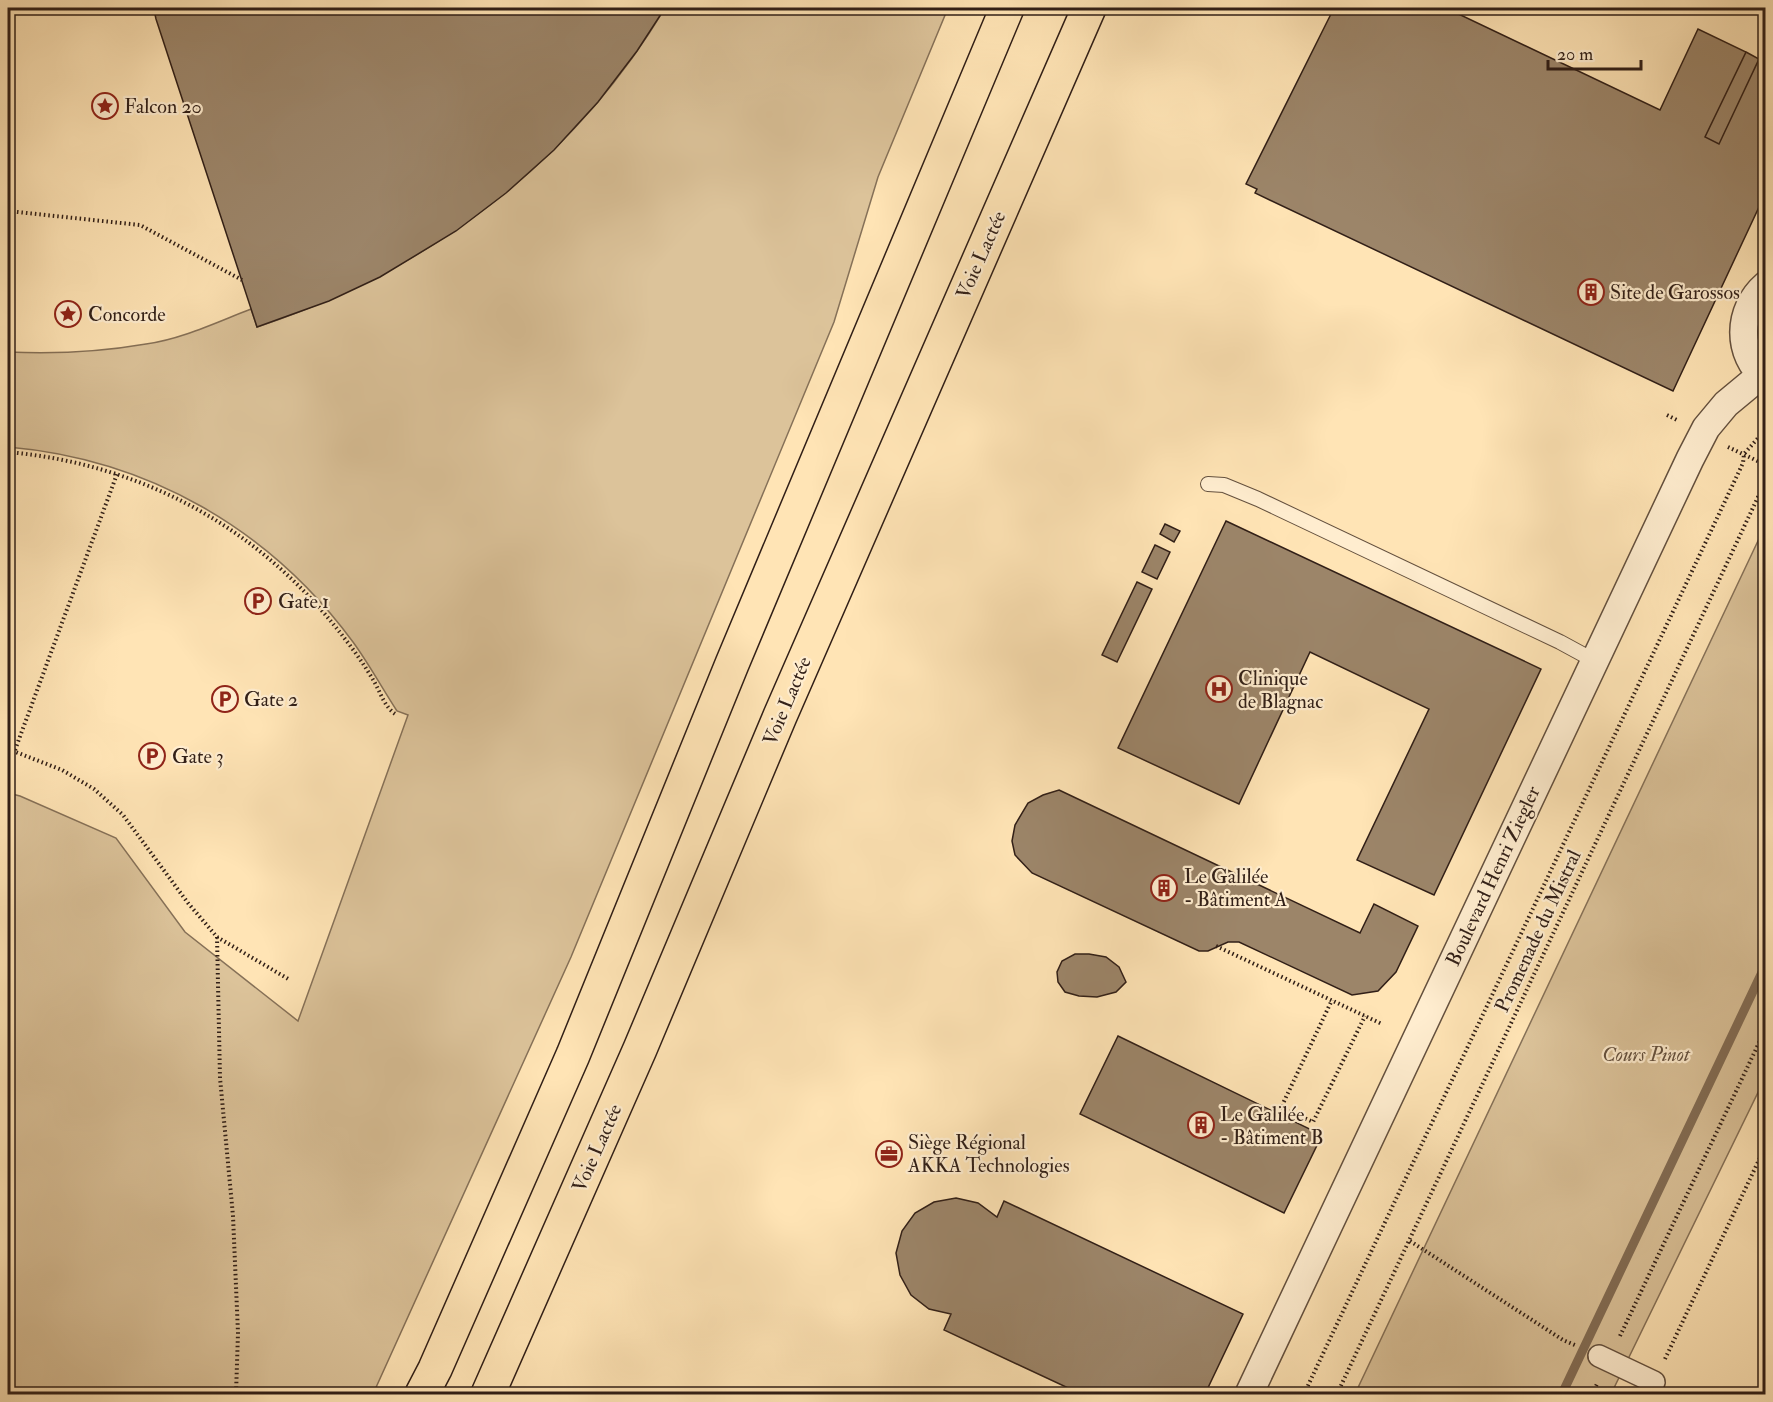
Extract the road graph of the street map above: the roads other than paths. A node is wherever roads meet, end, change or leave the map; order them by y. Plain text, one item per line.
1 (1007, 8) edge
2 (1089, 8) edge
3 (1766, 285) edge
4 (1763, 377) edge
5 (1208, 484) dead end
6 (1595, 660) junction
7 (1604, 1359) road end
8 (1654, 1382) road end
9 (422, 1395) edge
10 (488, 1395) edge
11 (1249, 1395) edge

1 - 9 highway
2 - 10 highway, Voie Lactée
3 - 4 street
4 - 6 street, Boulevard Henri Ziegler
5 - 6 lane
6 - 11 street, Boulevard Henri Ziegler
7 - 8 street

